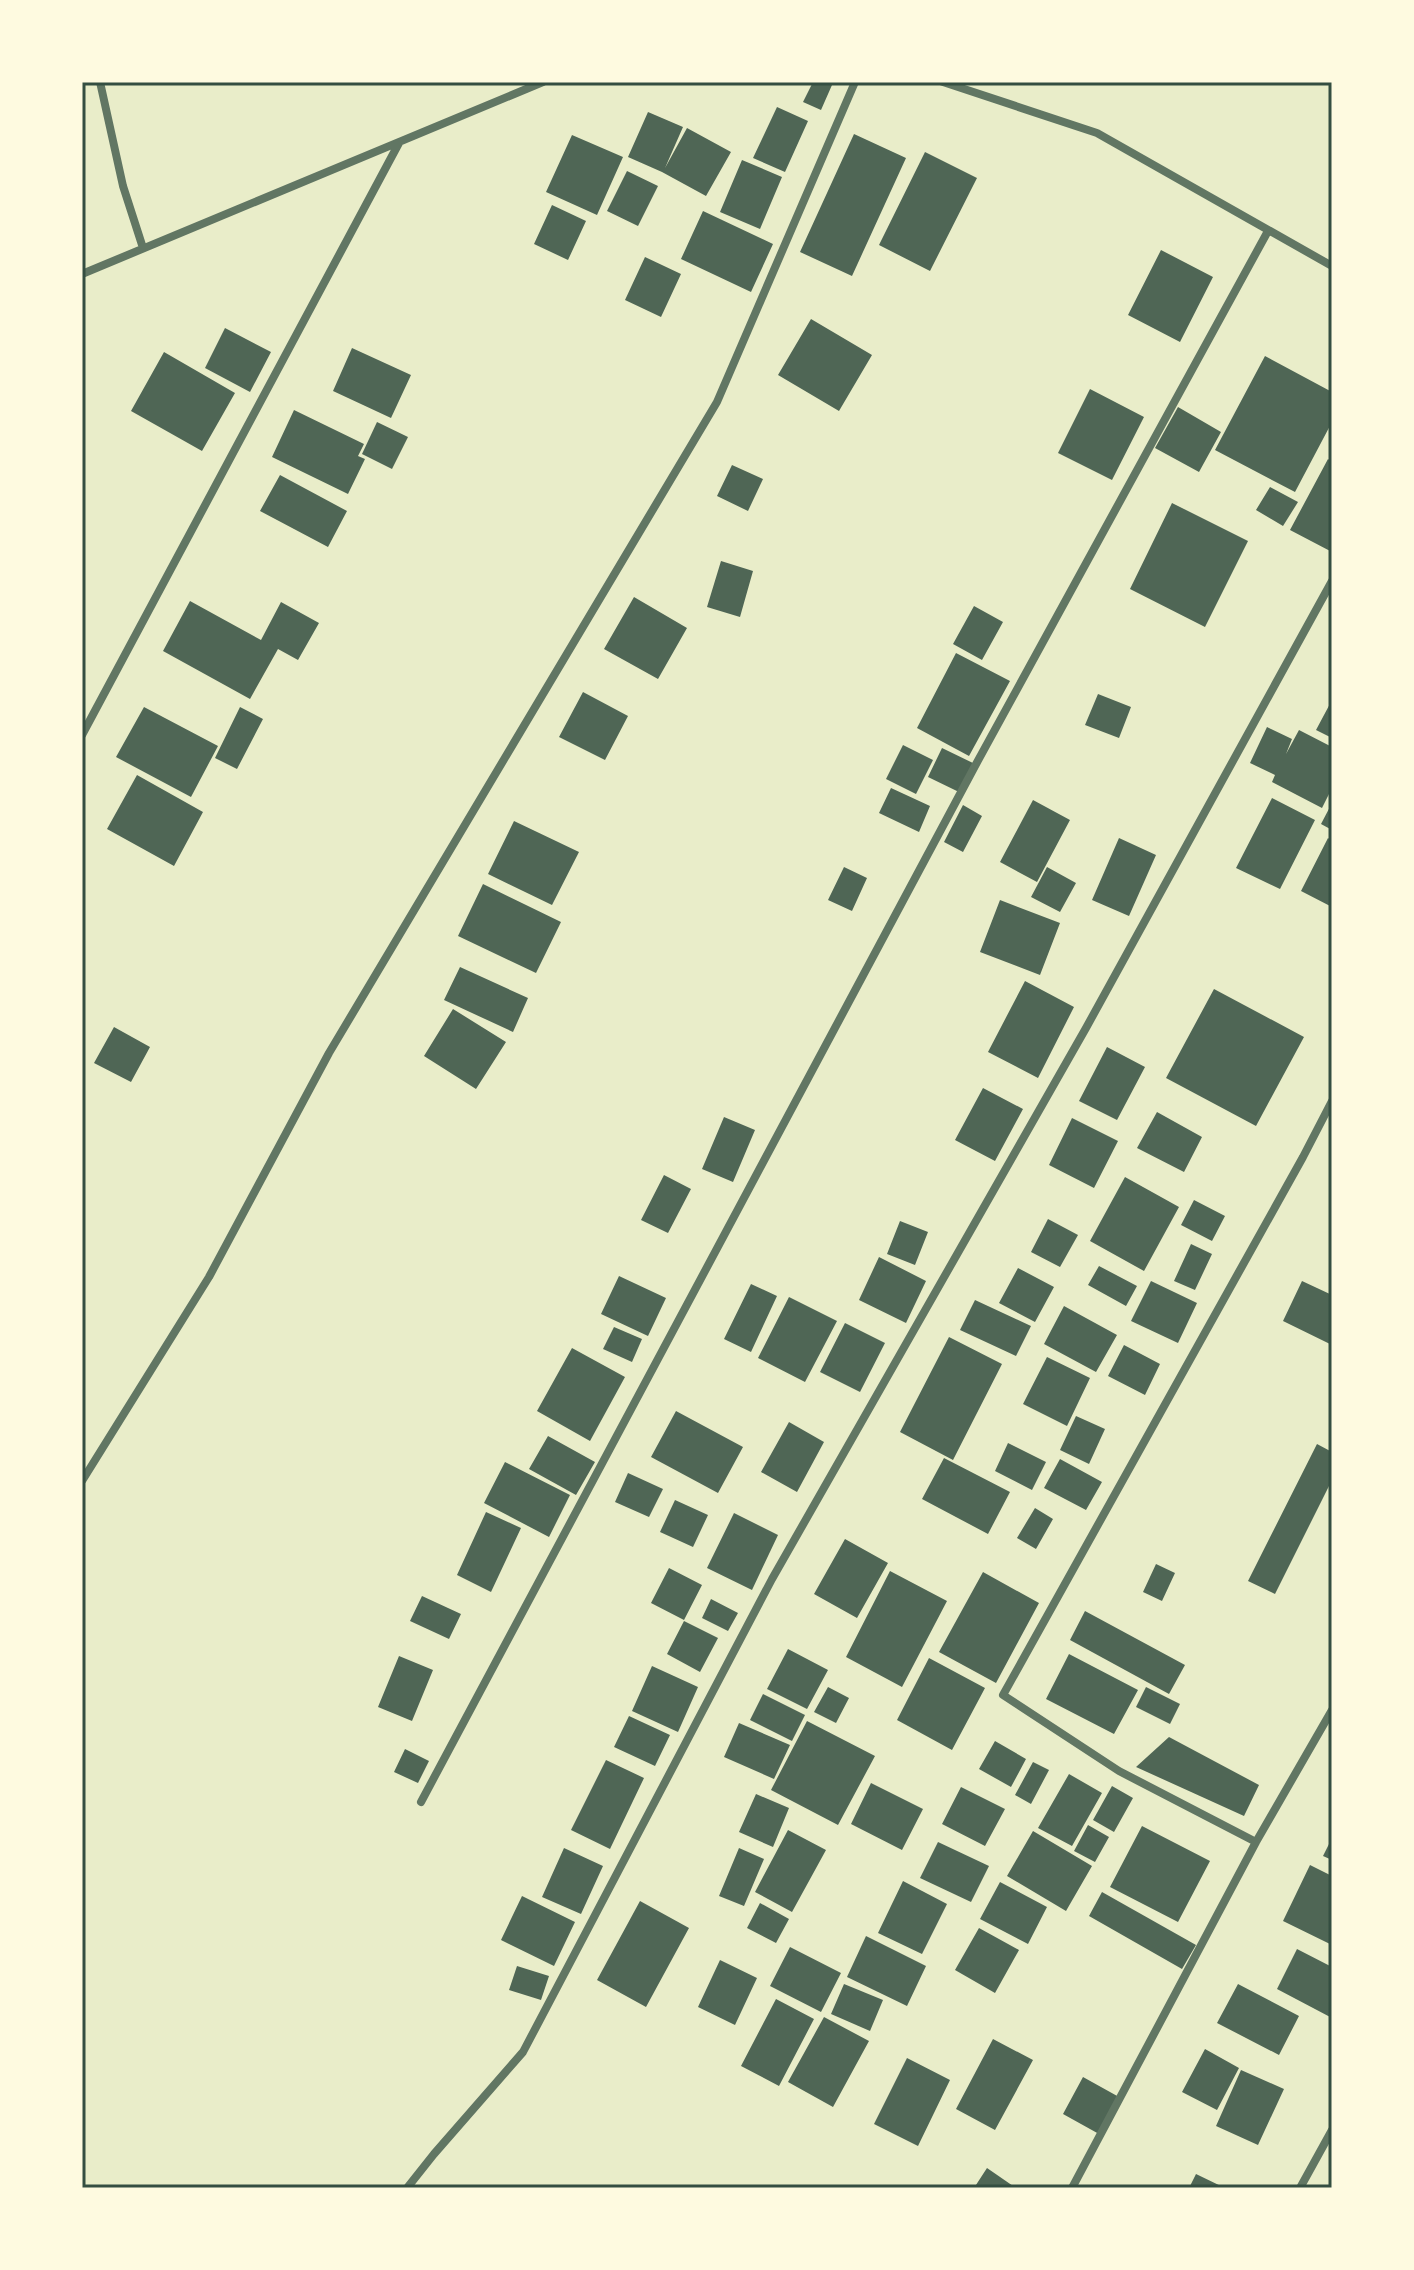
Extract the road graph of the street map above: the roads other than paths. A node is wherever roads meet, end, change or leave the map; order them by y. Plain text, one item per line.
1 (100, 82) edge
2 (543, 82) edge
3 (855, 82) edge
4 (943, 82) edge
5 (399, 143) junction
6 (1268, 231) junction
7 (143, 248) junction
8 (1332, 266) edge
9 (82, 274) edge
10 (1332, 581) edge
11 (82, 735) edge
12 (1332, 1101) edge
13 (82, 1481) edge
14 (1332, 1710) edge
15 (421, 1802) dead end
16 (1256, 1842) junction
17 (1332, 2130) edge
18 (407, 2188) edge
19 (1072, 2188) edge
20 (1300, 2188) edge

1 - 7 street
2 - 5 street
3 - 13 street
4 - 6 street
5 - 7 street
5 - 11 street
6 - 8 street
6 - 15 street
7 - 9 street
10 - 18 street
12 - 16 street
14 - 16 street
16 - 19 street
17 - 20 street

